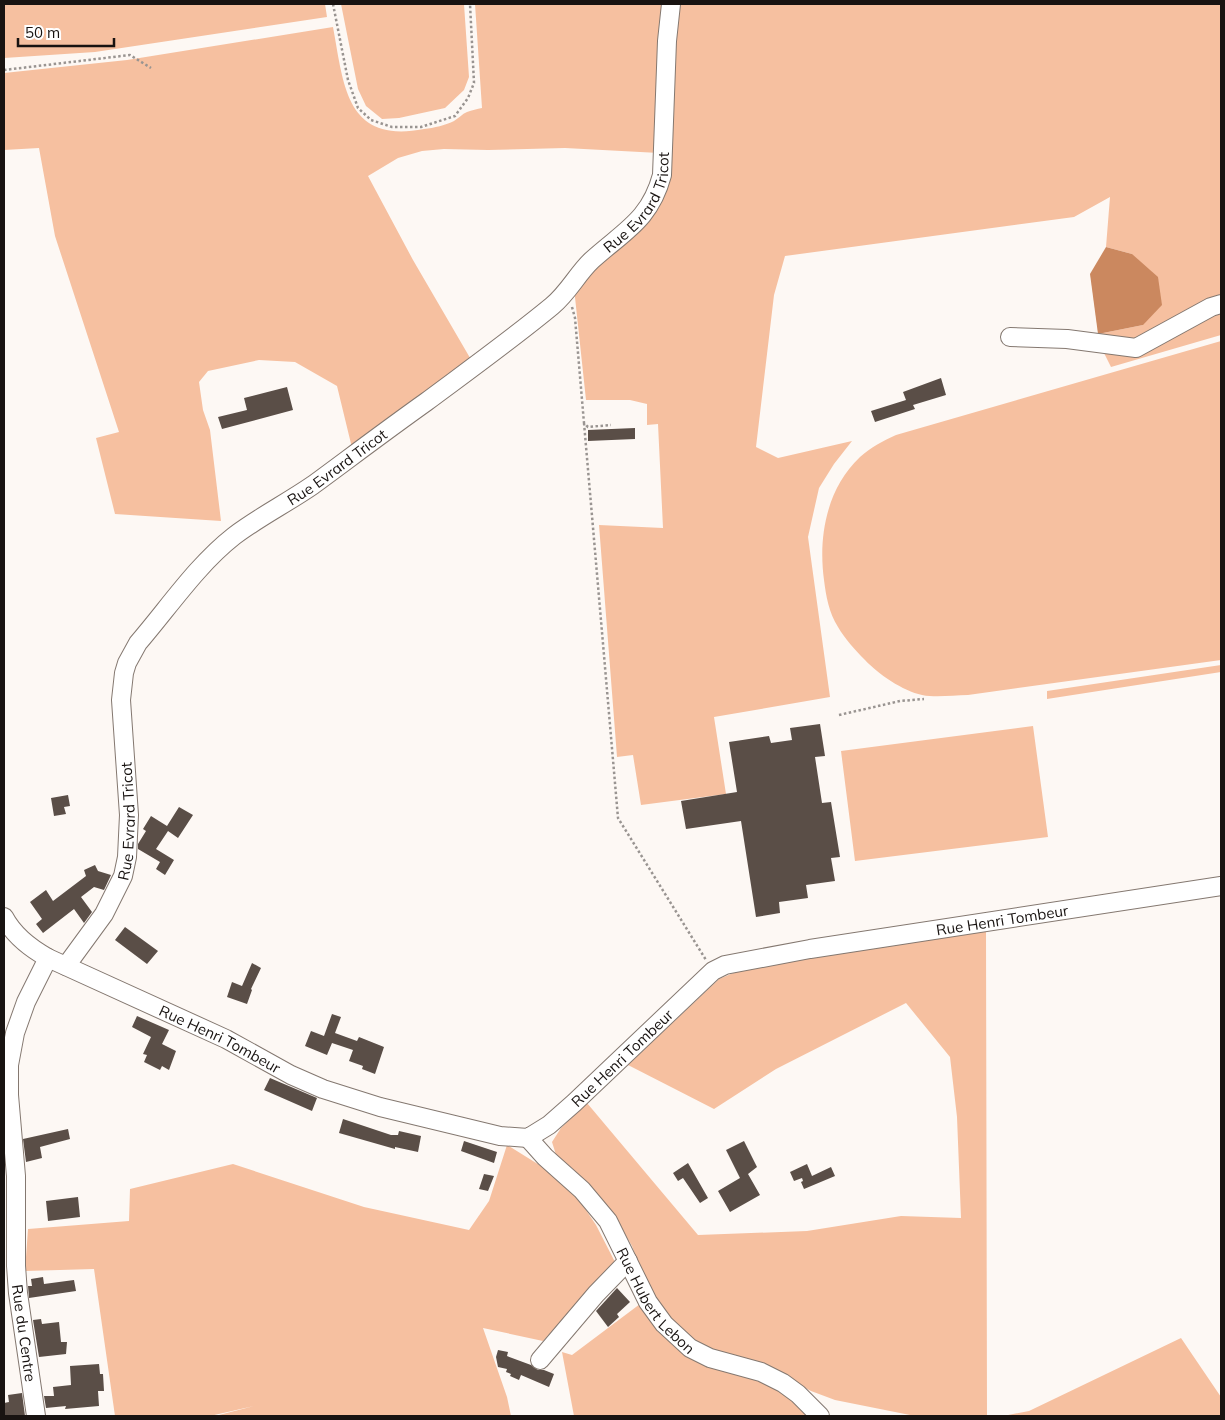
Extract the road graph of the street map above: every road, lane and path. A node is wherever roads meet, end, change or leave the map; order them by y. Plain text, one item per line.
1 (333, 4) edge
2 (470, 4) edge
3 (670, 4) edge
4 (152, 68) dead end
5 (4, 70) edge
6 (568, 291) junction
7 (1221, 304) edge
8 (1010, 337) dead end
9 (584, 423) junction
10 (611, 425) dead end
11 (924, 699) dead end
12 (839, 715) dead end
13 (1221, 886) edge
14 (4, 918) edge
15 (48, 958) junction
16 (66, 966) junction
17 (713, 970) junction
18 (528, 1138) junction
19 (628, 1262) junction
20 (540, 1360) dead end
21 (36, 1416) edge
22 (820, 1416) edge

1 - 2 path
3 - 6 street, Rue Evrard Tricot
4 - 5 path
6 - 9 path
6 - 16 street, Rue Evrard Tricot
7 - 8 street
9 - 10 path
9 - 17 path
11 - 12 path
13 - 17 street, Rue Henri Tombeur
14 - 15 street, Rue Henri Tombeur
15 - 16 street, Rue Henri Tombeur
15 - 21 street, Rue du Centre
16 - 18 street, Rue Henri Tombeur
17 - 18 street, Rue Henri Tombeur
18 - 19 street, Rue Hubert Lebon
19 - 20 street
19 - 22 street, Rue Hubert Lebon

